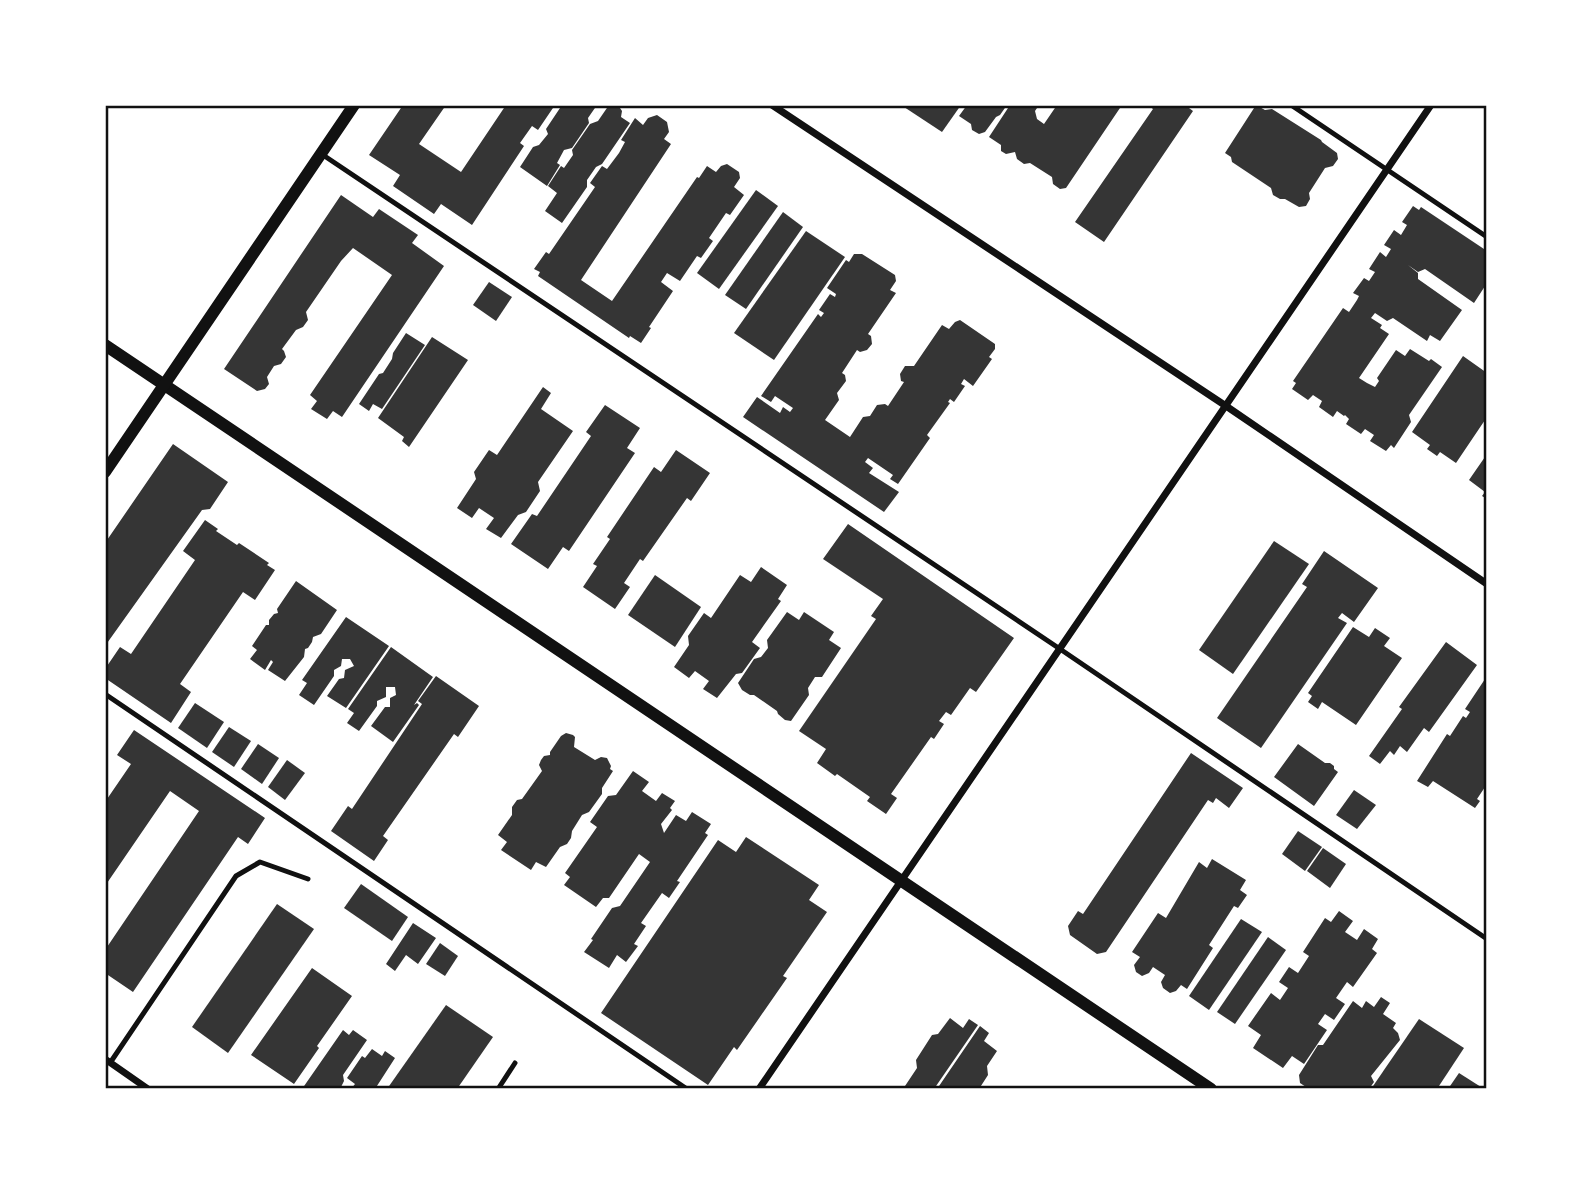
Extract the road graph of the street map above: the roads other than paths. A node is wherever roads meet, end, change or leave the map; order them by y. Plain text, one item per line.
1 (354, 105) edge
2 (772, 105) edge
3 (1291, 105) edge
4 (1431, 105) edge
5 (321, 154) junction
6 (1387, 170) junction
7 (1487, 237) edge
8 (105, 345) edge
9 (164, 384) junction
10 (1226, 406) junction
11 (105, 472) edge
12 (1487, 584) edge
13 (1060, 649) junction
14 (105, 694) edge
15 (308, 879) dead end
16 (901, 881) junction
17 (1487, 939) edge
18 (107, 1061) edge
19 (515, 1063) dead end
20 (148, 1089) edge
21 (498, 1089) edge
22 (687, 1089) edge
23 (759, 1089) edge
24 (1211, 1089) edge

1 - 5 street
2 - 10 street
3 - 6 lane
4 - 6 street
5 - 9 street
5 - 13 lane
6 - 7 lane
6 - 10 street
8 - 9 street
9 - 11 street
9 - 16 street
10 - 12 street
10 - 13 street
13 - 16 street
13 - 17 lane
14 - 22 lane
15 - 18 lane
16 - 23 street
16 - 24 street
18 - 20 street
19 - 21 lane

